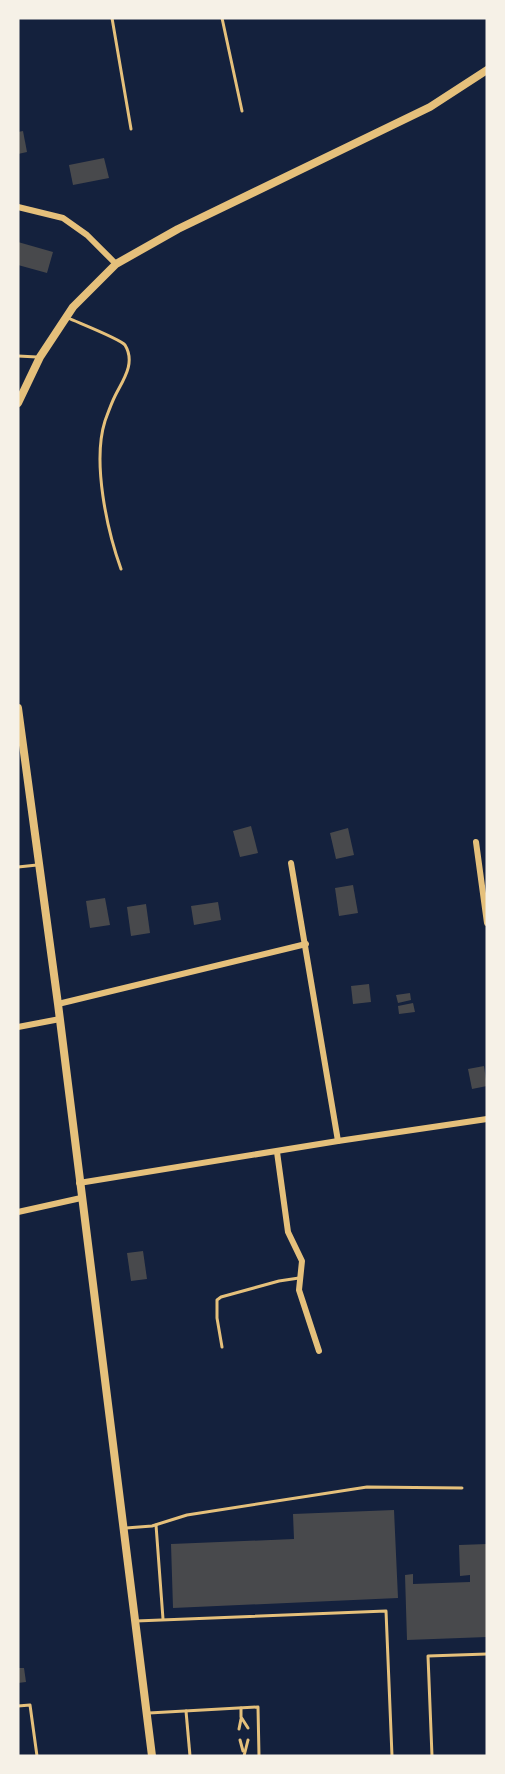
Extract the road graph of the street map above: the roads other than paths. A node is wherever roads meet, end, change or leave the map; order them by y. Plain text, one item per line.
1 (112, 18) edge
2 (222, 18) edge
3 (487, 70) edge
4 (242, 111) dead end
5 (131, 129) dead end
6 (18, 207) edge
7 (116, 264) junction
8 (66, 317) junction
9 (18, 356) edge
10 (40, 357) junction
11 (18, 403) edge
12 (121, 569) dead end
13 (18, 708) edge
14 (476, 842) dead end
15 (291, 863) dead end
16 (39, 864) junction
17 (18, 867) edge
18 (487, 923) edge
19 (306, 944) junction
20 (58, 1004) junction
21 (60, 1019) junction
22 (18, 1027) edge
23 (487, 1119) edge
24 (338, 1141) junction
25 (277, 1152) junction
26 (80, 1183) junction
27 (81, 1198) junction
28 (18, 1212) edge
29 (300, 1277) junction
30 (222, 1347) dead end
31 (319, 1352) dead end
32 (462, 1488) dead end
33 (156, 1525) junction
34 (124, 1528) junction
35 (164, 1620) junction
36 (136, 1621) junction
37 (487, 1654) edge
38 (18, 1706) edge
39 (241, 1708) junction
40 (186, 1711) junction
41 (147, 1713) junction
42 (241, 1717) junction
43 (248, 1728) dead end
44 (239, 1729) dead end
45 (240, 1740) dead end
46 (248, 1740) dead end
47 (244, 1755) edge
48 (37, 1756) edge
49 (152, 1756) edge
50 (190, 1756) edge
51 (259, 1756) edge
52 (392, 1756) edge
53 (432, 1756) edge

1 - 5 lane
2 - 4 lane
3 - 7 street
6 - 7 street
7 - 8 street
8 - 10 street
8 - 12 lane
9 - 10 lane
10 - 11 street
13 - 16 street
14 - 18 street
15 - 19 street
16 - 17 lane
16 - 20 street
19 - 20 street
19 - 24 street
20 - 21 street
21 - 22 street
21 - 26 street
23 - 24 street
24 - 25 street
25 - 26 street
25 - 29 street
26 - 27 street
27 - 28 street
27 - 34 street
29 - 30 lane
29 - 31 street
32 - 33 lane
33 - 34 lane
33 - 35 lane
34 - 36 street
35 - 36 lane
35 - 52 lane
36 - 41 street
37 - 53 lane
38 - 48 lane
39 - 40 lane
39 - 42 lane
39 - 51 lane
40 - 41 lane
40 - 50 lane
41 - 49 street
42 - 43 lane
42 - 44 lane
45 - 47 lane
46 - 47 lane

